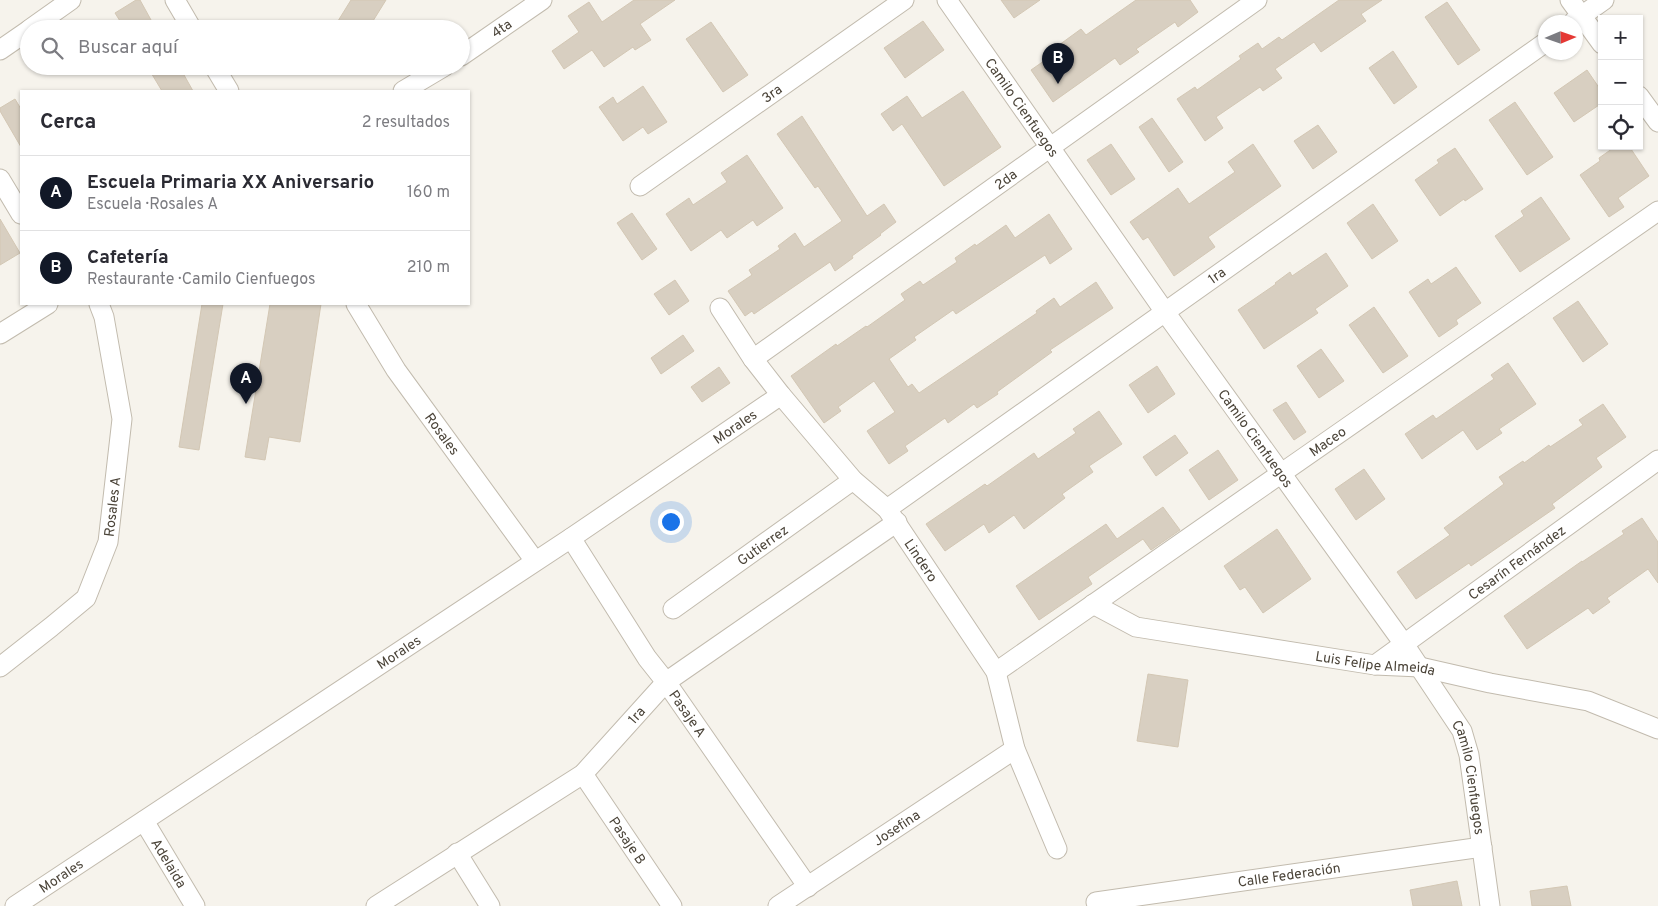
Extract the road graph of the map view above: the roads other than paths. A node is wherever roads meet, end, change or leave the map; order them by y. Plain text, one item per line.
1 (71, 0) edge
2 (175, 0) edge
3 (542, 0) edge
4 (904, 0) edge
5 (947, 0) edge
6 (1257, 0) edge
7 (1570, 0) edge
8 (1604, 0) edge
9 (1576, 15) edge
10 (1583, 15) edge
11 (42, 20) edge
12 (187, 20) edge
13 (1583, 25) edge
14 (20, 36) edge
15 (1598, 40) edge
16 (1538, 48) edge
17 (0, 50) edge
18 (470, 50) edge
19 (219, 75) edge
20 (430, 75) edge
21 (228, 90) edge
22 (405, 90) edge
23 (1643, 101) edge
24 (1658, 122) edge
25 (1051, 147) junction
26 (0, 179) edge
27 (640, 186) dead end
28 (1658, 211) edge
29 (20, 212) edge
30 (46, 305) edge
31 (99, 305) edge
32 (357, 305) edge
33 (720, 308) dead end
34 (1165, 312) junction
35 (0, 334) edge
36 (754, 359) junction
37 (781, 395) junction
38 (1658, 460) edge
39 (1282, 473) junction
40 (853, 480) junction
41 (892, 516) junction
42 (571, 538) junction
43 (535, 561) junction
44 (1093, 604) junction
45 (673, 609) dead end
46 (1404, 644) junction
47 (1375, 665) junction
48 (0, 667) edge
49 (1420, 667) junction
50 (996, 672) junction
51 (666, 682) junction
52 (1658, 729) edge
53 (1015, 749) junction
54 (583, 774) junction
55 (144, 821) junction
56 (1482, 847) junction
57 (1057, 849) dead end
58 (458, 854) junction
59 (808, 887) junction
60 (1096, 902) dead end
61 (15, 906) edge
62 (195, 906) edge
63 (376, 906) edge
64 (490, 906) edge
65 (672, 906) edge
66 (778, 906) edge
67 (1490, 906) edge

1 - 11 street
2 - 12 street
3 - 18 street, 4ta
4 - 27 street, 3ra
5 - 25 street, Camilo Cienfuegos
6 - 25 street, 2da
7 - 9 street
8 - 10 street
13 - 15 street
14 - 17 street
16 - 34 street, 1ra
19 - 21 street
20 - 22 street
23 - 24 street
25 - 34 street, Camilo Cienfuegos
25 - 36 street, 2da
26 - 29 street
28 - 39 street, Maceo
30 - 35 street
31 - 48 street, Rosales A
32 - 43 street, Rosales
33 - 36 street, Lindero
34 - 39 street, Camilo Cienfuegos
34 - 41 street, 1ra
36 - 37 street, Lindero
37 - 40 street, Lindero
37 - 42 street, Morales
38 - 46 street, Cesarín Fernández
39 - 44 street, Maceo
39 - 46 street, Camilo Cienfuegos
40 - 41 street, Lindero
40 - 45 street, Gutierrez
41 - 50 street, Lindero
41 - 51 street, 1ra
42 - 43 street, Morales
42 - 51 street, Pasaje A
43 - 55 street, Morales
44 - 47 street, Luis Felipe Almeida
44 - 50 street, Maceo
46 - 47 street, Cesarín Fernández
46 - 49 street, Camilo Cienfuegos
47 - 49 street, Luis Felipe Almeida
49 - 52 street, Luis Felipe Almeida
49 - 56 street, Camilo Cienfuegos
50 - 53 street, Lindero
51 - 54 street, 1ra
51 - 59 street, Pasaje A
53 - 57 street, Lindero
53 - 59 street, Josefina
54 - 58 street, 1ra
54 - 65 street, Pasaje B
55 - 61 street, Morales
55 - 62 street, Adelaida
56 - 60 street, Calle Federación
56 - 67 street, Camilo Cienfuegos
58 - 63 street, 1ra
58 - 64 street
59 - 66 street, Josefina

